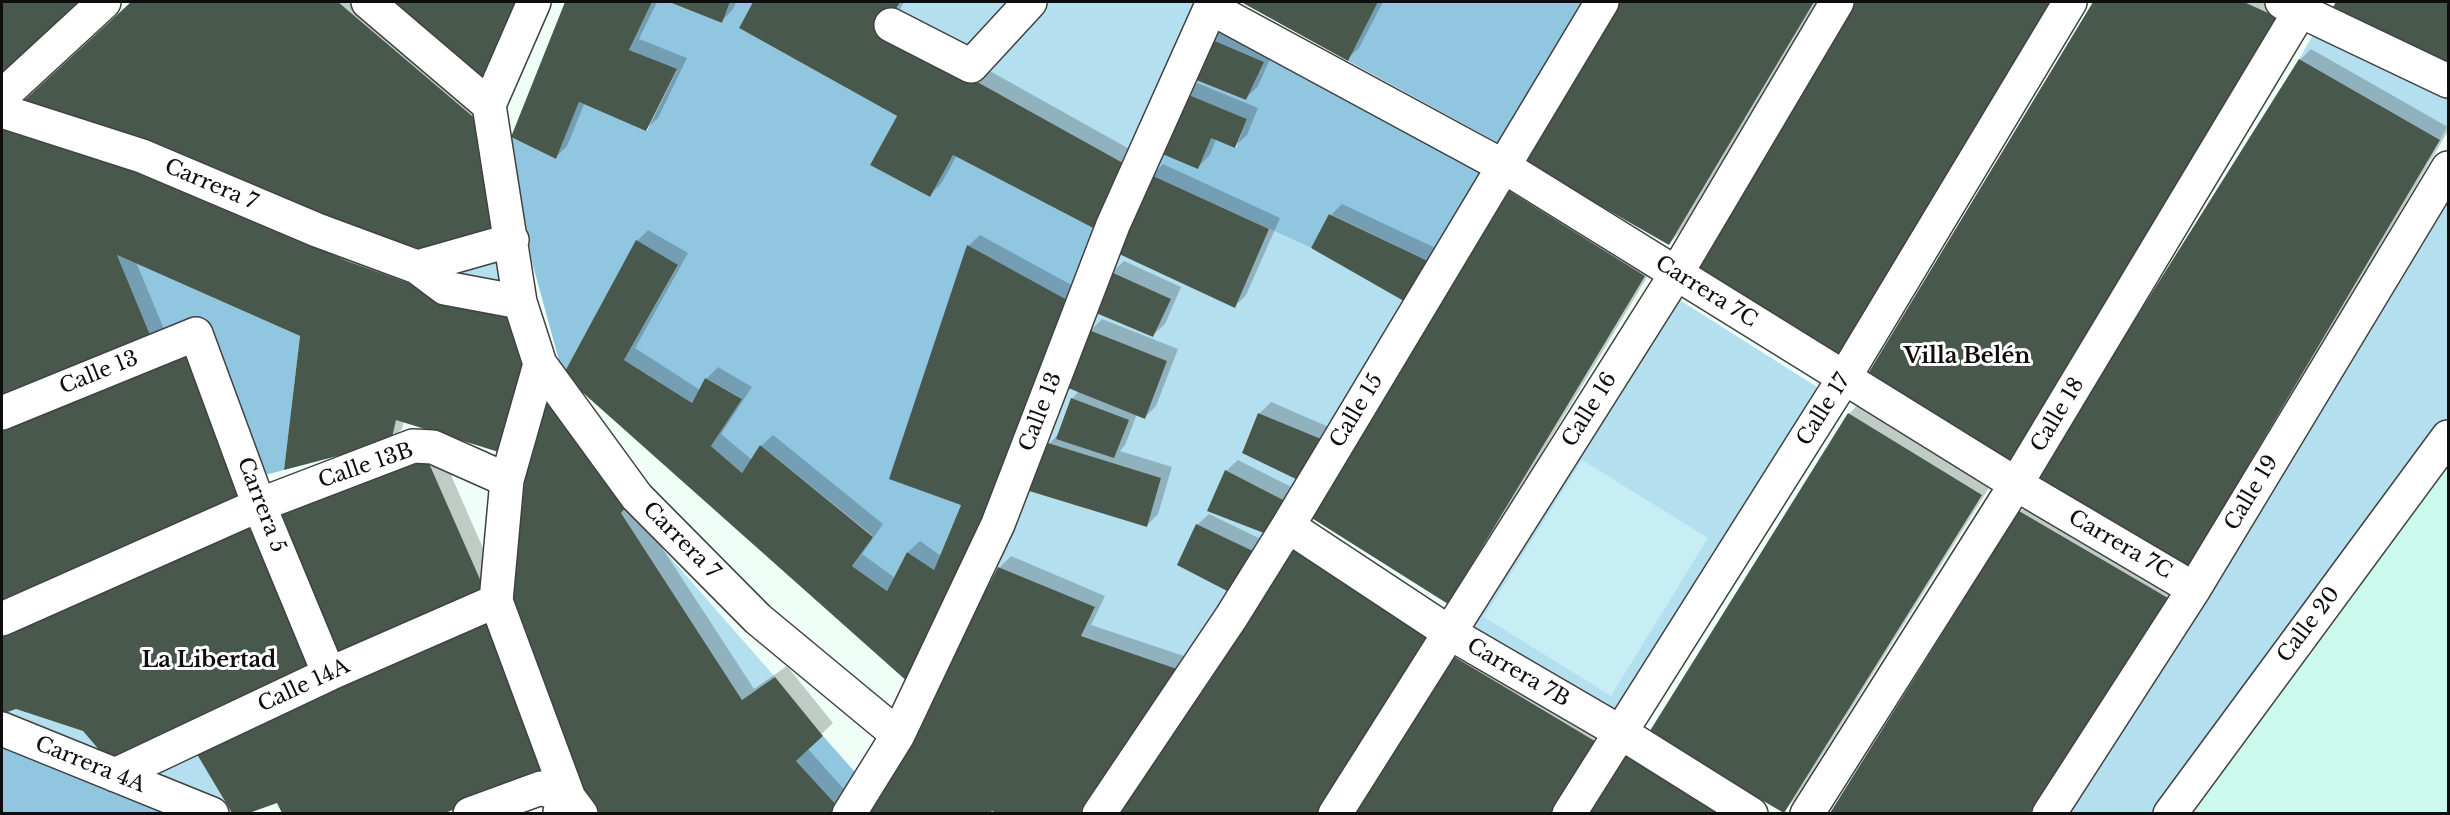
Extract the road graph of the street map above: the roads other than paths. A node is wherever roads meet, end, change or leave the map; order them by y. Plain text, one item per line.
1 (104, 2) edge
2 (368, 2) edge
3 (534, 2) edge
4 (1030, 2) edge
5 (1602, 2) edge
6 (1837, 2) edge
7 (2070, 2) edge
8 (1212, 5) edge
9 (2291, 6) edge
10 (891, 25) dead end
11 (2448, 81) edge
12 (2, 96) edge
13 (489, 105) junction
14 (2, 111) edge
15 (1503, 166) junction
16 (2448, 168) edge
17 (512, 240) junction
18 (417, 267) junction
19 (1676, 274) junction
20 (520, 302) junction
21 (196, 333) joint
22 (540, 364) junction
23 (1844, 378) junction
24 (2, 413) edge
25 (2448, 437) edge
26 (507, 480) junction
27 (2016, 484) junction
28 (259, 505) junction
29 (1288, 526) junction
30 (2194, 589) junction
31 (496, 601) junction
32 (2, 619) edge
33 (1450, 633) junction
34 (329, 674) junction
35 (2, 729) edge
36 (1620, 732) junction
37 (898, 735) junction
38 (115, 775) junction
39 (570, 808) edge
40 (212, 813) edge
41 (470, 813) edge
42 (849, 813) edge
43 (1099, 813) edge
44 (1335, 813) edge
45 (1569, 813) edge
46 (1751, 813) edge
47 (1807, 813) edge
48 (2049, 813) edge
49 (2170, 813) edge

1 - 12 street
2 - 13 street
3 - 13 street
4 - 10 street
5 - 15 street, Calle 15
6 - 19 street, Calle 16
7 - 23 street, Calle 17
8 - 15 street, Carrera 7C
8 - 37 street, Calle 13
9 - 11 street
9 - 27 street, Calle 18
13 - 17 street, Carrera 7
14 - 18 street, Carrera 7
15 - 19 street, Carrera 7C
15 - 29 street, Calle 15
16 - 30 street, Calle 19
17 - 18 street
17 - 20 street, Carrera 7
18 - 20 street, Carrera 7
19 - 23 street, Carrera 7C
19 - 33 street, Calle 16
20 - 22 street, Carrera 7
21 - 24 street, Calle 13
21 - 28 street, Carrera 5
22 - 26 street
22 - 37 street, Carrera 7
23 - 27 street, Carrera 7C
23 - 36 street, Calle 17
25 - 49 street, Calle 20
26 - 28 street, Calle 13B
26 - 31 street
27 - 30 street, Carrera 7C
27 - 47 street, Calle 18
28 - 32 street, Calle 13B
28 - 34 street, Carrera 5
29 - 33 street, Carrera 7B
29 - 43 street, Calle 15
30 - 48 street, Calle 19
31 - 34 street, Calle 14A
31 - 39 street
33 - 36 street, Carrera 7B
33 - 44 street, Calle 16
34 - 38 street, Calle 14A
35 - 38 street, Carrera 4A
36 - 45 street, Calle 17
36 - 46 street, Carrera 7B
37 - 42 street, Calle 13
38 - 40 street, Carrera 4A
39 - 41 street

